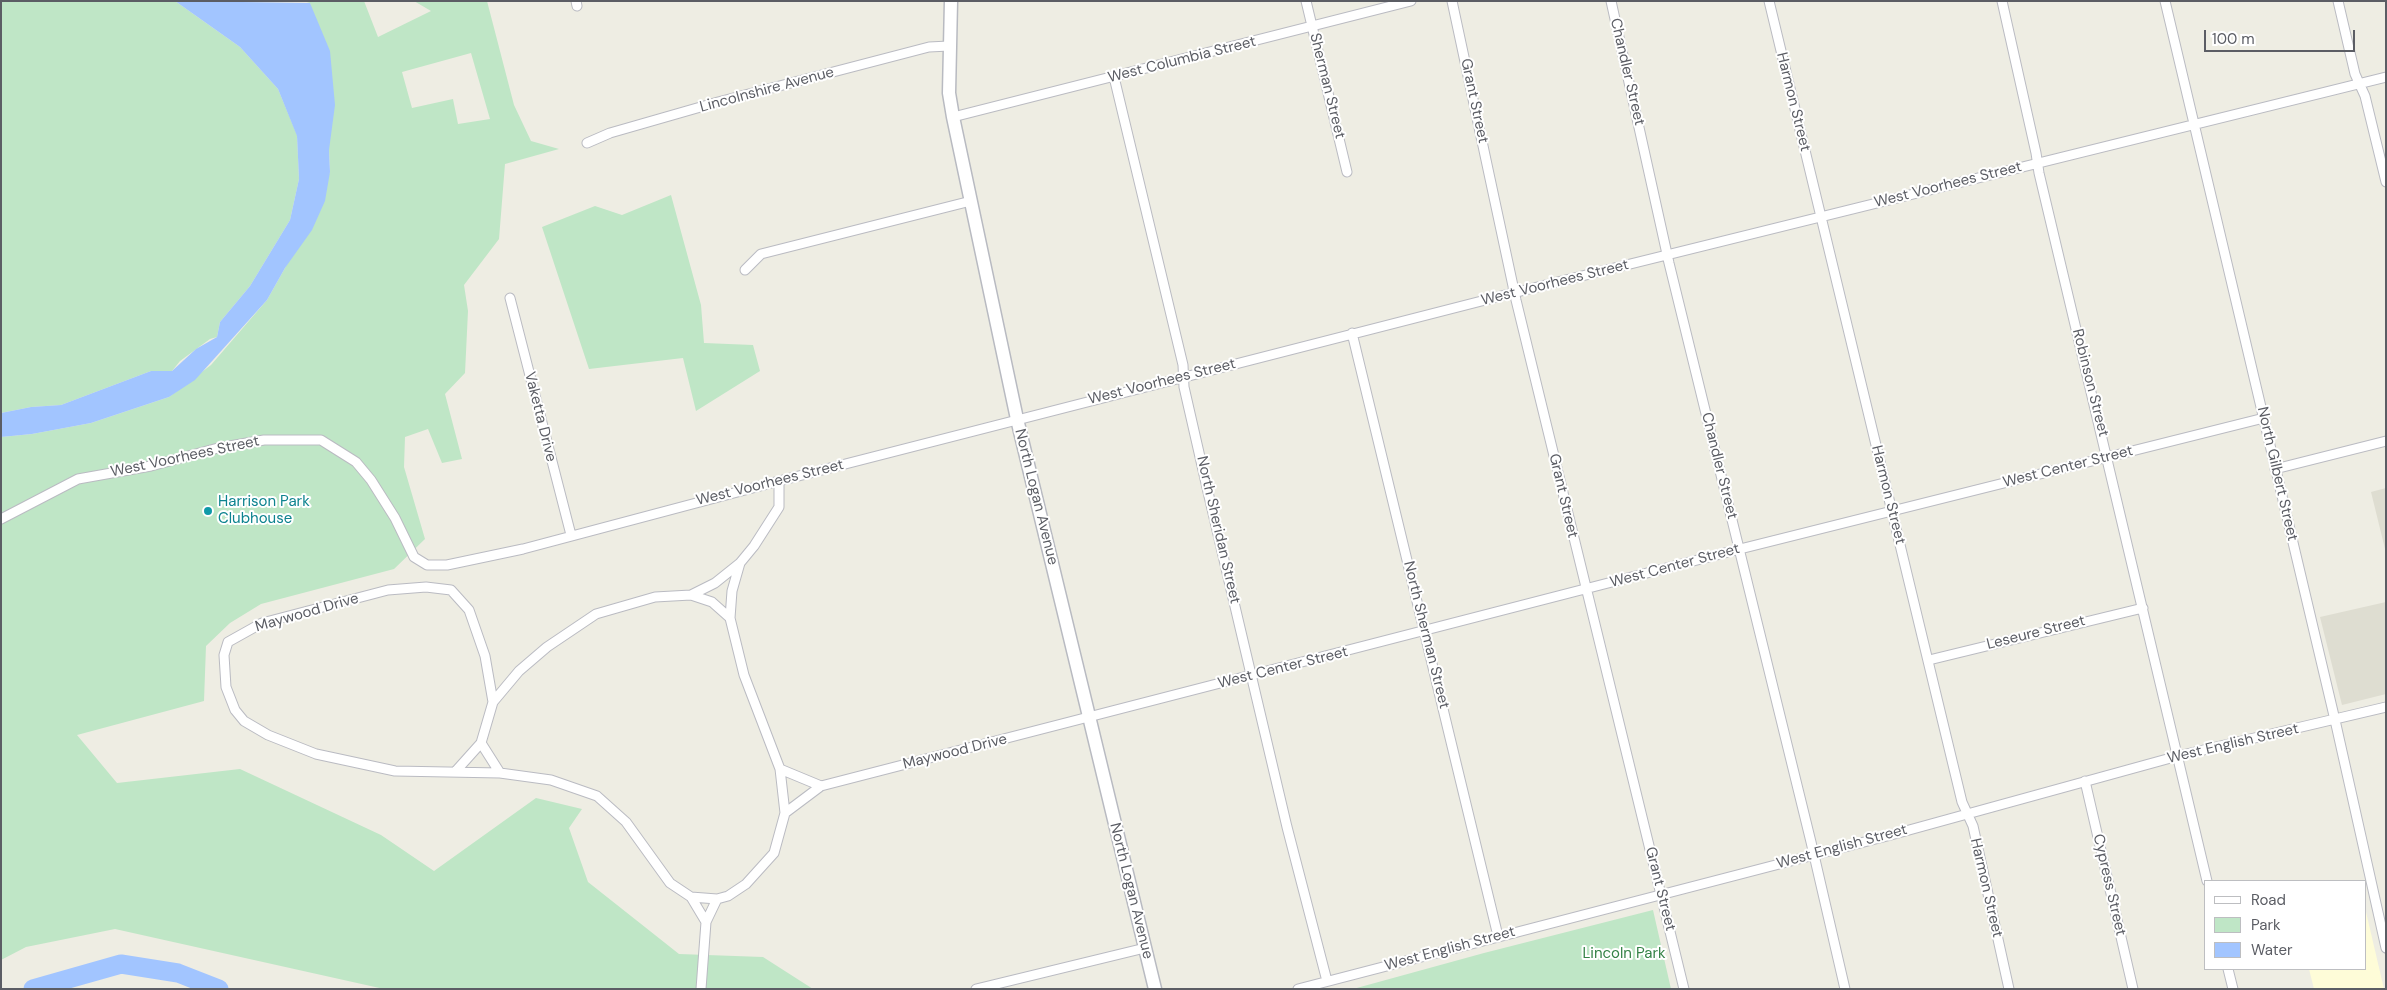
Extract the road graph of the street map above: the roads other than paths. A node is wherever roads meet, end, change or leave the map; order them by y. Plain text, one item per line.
1 (951, 1) edge
2 (1306, 1) edge
3 (1411, 1) edge
4 (1452, 1) edge
5 (1611, 1) edge
6 (1769, 1) edge
7 (2002, 1) edge
8 (2165, 1) edge
9 (2338, 1) edge
10 (1312, 26) junction
11 (949, 46) junction
12 (1114, 77) junction
13 (2386, 77) edge
14 (2360, 83) junction
15 (953, 118) junction
16 (2195, 124) junction
17 (587, 143) dead end
18 (2037, 163) junction
19 (1347, 172) dead end
20 (2386, 182) edge
21 (971, 201) junction
22 (1821, 216) junction
23 (1668, 255) junction
24 (745, 270) dead end
25 (1515, 292) junction
26 (510, 298) dead end
27 (1352, 333) junction
28 (1183, 377) junction
29 (2264, 418) junction
30 (1017, 420) junction
31 (2386, 440) edge
32 (2108, 457) junction
33 (2275, 468) junction
34 (779, 481) junction
35 (1892, 510) junction
36 (1, 519) edge
37 (571, 535) junction
38 (1740, 549) junction
39 (740, 563) junction
40 (1586, 589) junction
41 (692, 595) junction
42 (2143, 608) junction
43 (730, 618) junction
44 (1424, 632) junction
45 (1929, 660) junction
46 (1252, 676) junction
47 (493, 702) junction
48 (2386, 707) edge
49 (1088, 718) junction
50 (2335, 720) junction
51 (480, 744) junction
52 (2178, 756) junction
53 (780, 770) junction
54 (454, 772) junction
55 (500, 773) junction
56 (2085, 781) junction
57 (821, 786) junction
58 (785, 813) junction
59 (1968, 814) junction
60 (1814, 854) junction
61 (2208, 880) edge
62 (1661, 894) junction
63 (690, 897) junction
64 (717, 899) junction
65 (706, 922) junction
66 (1498, 936) junction
67 (1146, 948) junction
68 (2386, 948) edge
69 (2228, 970) edge
70 (1327, 981) junction
71 (701, 989) edge
72 (976, 989) edge
73 (1155, 989) edge
74 (1298, 989) edge
75 (1684, 989) edge
76 (1845, 989) edge
77 (2009, 989) edge
78 (2134, 989) edge
79 (2232, 989) edge

1 - 11 street, North Logan Avenue
2 - 10 street, Sherman Street
3 - 10 street, West Columbia Street
4 - 25 street, Grant Street
5 - 23 street, Chandler Street
6 - 22 street, Harmon Street
7 - 18 street, Robinson Street
8 - 16 street, North Gilbert Street
9 - 14 street
10 - 12 street, West Columbia Street
10 - 19 street, Sherman Street
11 - 15 street, North Logan Avenue
11 - 17 street, Lincolnshire Avenue
12 - 15 street, West Columbia Street
12 - 28 street, North Sheridan Street
13 - 14 street, West Voorhees Street
14 - 16 street, West Voorhees Street
14 - 20 street
15 - 21 street, North Logan Avenue
16 - 18 street, West Voorhees Street
16 - 29 street, North Gilbert Street
18 - 22 street, West Voorhees Street
18 - 32 street, Robinson Street
21 - 24 street
21 - 30 street, North Logan Avenue
22 - 23 street, West Voorhees Street
22 - 35 street, Harmon Street
23 - 25 street, West Voorhees Street
23 - 38 street, Chandler Street
25 - 27 street, West Voorhees Street
25 - 40 street, Grant Street
26 - 37 street, Vaketta Drive
27 - 28 street, West Voorhees Street
27 - 44 street, North Sherman Street
28 - 30 street, West Voorhees Street
28 - 46 street, North Sheridan Street
29 - 32 street, West Center Street
29 - 33 street, North Gilbert Street
30 - 34 street, West Voorhees Street
30 - 49 street, North Logan Avenue
31 - 33 street
32 - 35 street, West Center Street
32 - 42 street, Robinson Street
33 - 50 street, North Gilbert Street
34 - 37 street, West Voorhees Street
34 - 39 street, Maywood Drive
35 - 38 street, West Center Street
35 - 45 street, Harmon Street
36 - 37 street, West Voorhees Street
38 - 40 street, West Center Street
38 - 60 street, Chandler Street
39 - 41 street, Maywood Drive
39 - 43 street, Maywood Drive
40 - 44 street, West Center Street
40 - 62 street, Grant Street
41 - 43 street, Maywood Drive
41 - 47 street, Maywood Drive
42 - 45 street, Leseure Street
42 - 52 street, Robinson Street
43 - 53 street, Maywood Drive
44 - 46 street, West Center Street
44 - 66 street, North Sherman Street
45 - 59 street, Harmon Street
46 - 49 street, West Center Street
46 - 70 street, North Sheridan Street
47 - 51 street, Maywood Drive
47 - 54 street, Maywood Drive
48 - 50 street, West English Street
49 - 57 street, Maywood Drive
49 - 67 street, North Logan Avenue
50 - 52 street, West English Street
50 - 68 street, North Gilbert Street
51 - 54 street, Maywood Drive
51 - 55 street
52 - 56 street, West English Street
52 - 61 street, Robinson Street
53 - 57 street
53 - 58 street, Maywood Drive
54 - 55 street, Maywood Drive
55 - 63 street, Maywood Drive
56 - 59 street, West English Street
56 - 78 street, Cypress Street
57 - 58 street, Maywood Drive
58 - 64 street, Maywood Drive
59 - 60 street, West English Street
59 - 77 street, Harmon Street
60 - 62 street, West English Street
60 - 76 street, Chandler Street
62 - 66 street, West English Street
62 - 75 street, Grant Street
63 - 64 street, Maywood Drive
63 - 65 street
64 - 65 street
65 - 71 street
66 - 70 street, West English Street
67 - 72 street
67 - 73 street, North Logan Avenue
69 - 79 street
70 - 74 street, West English Street

